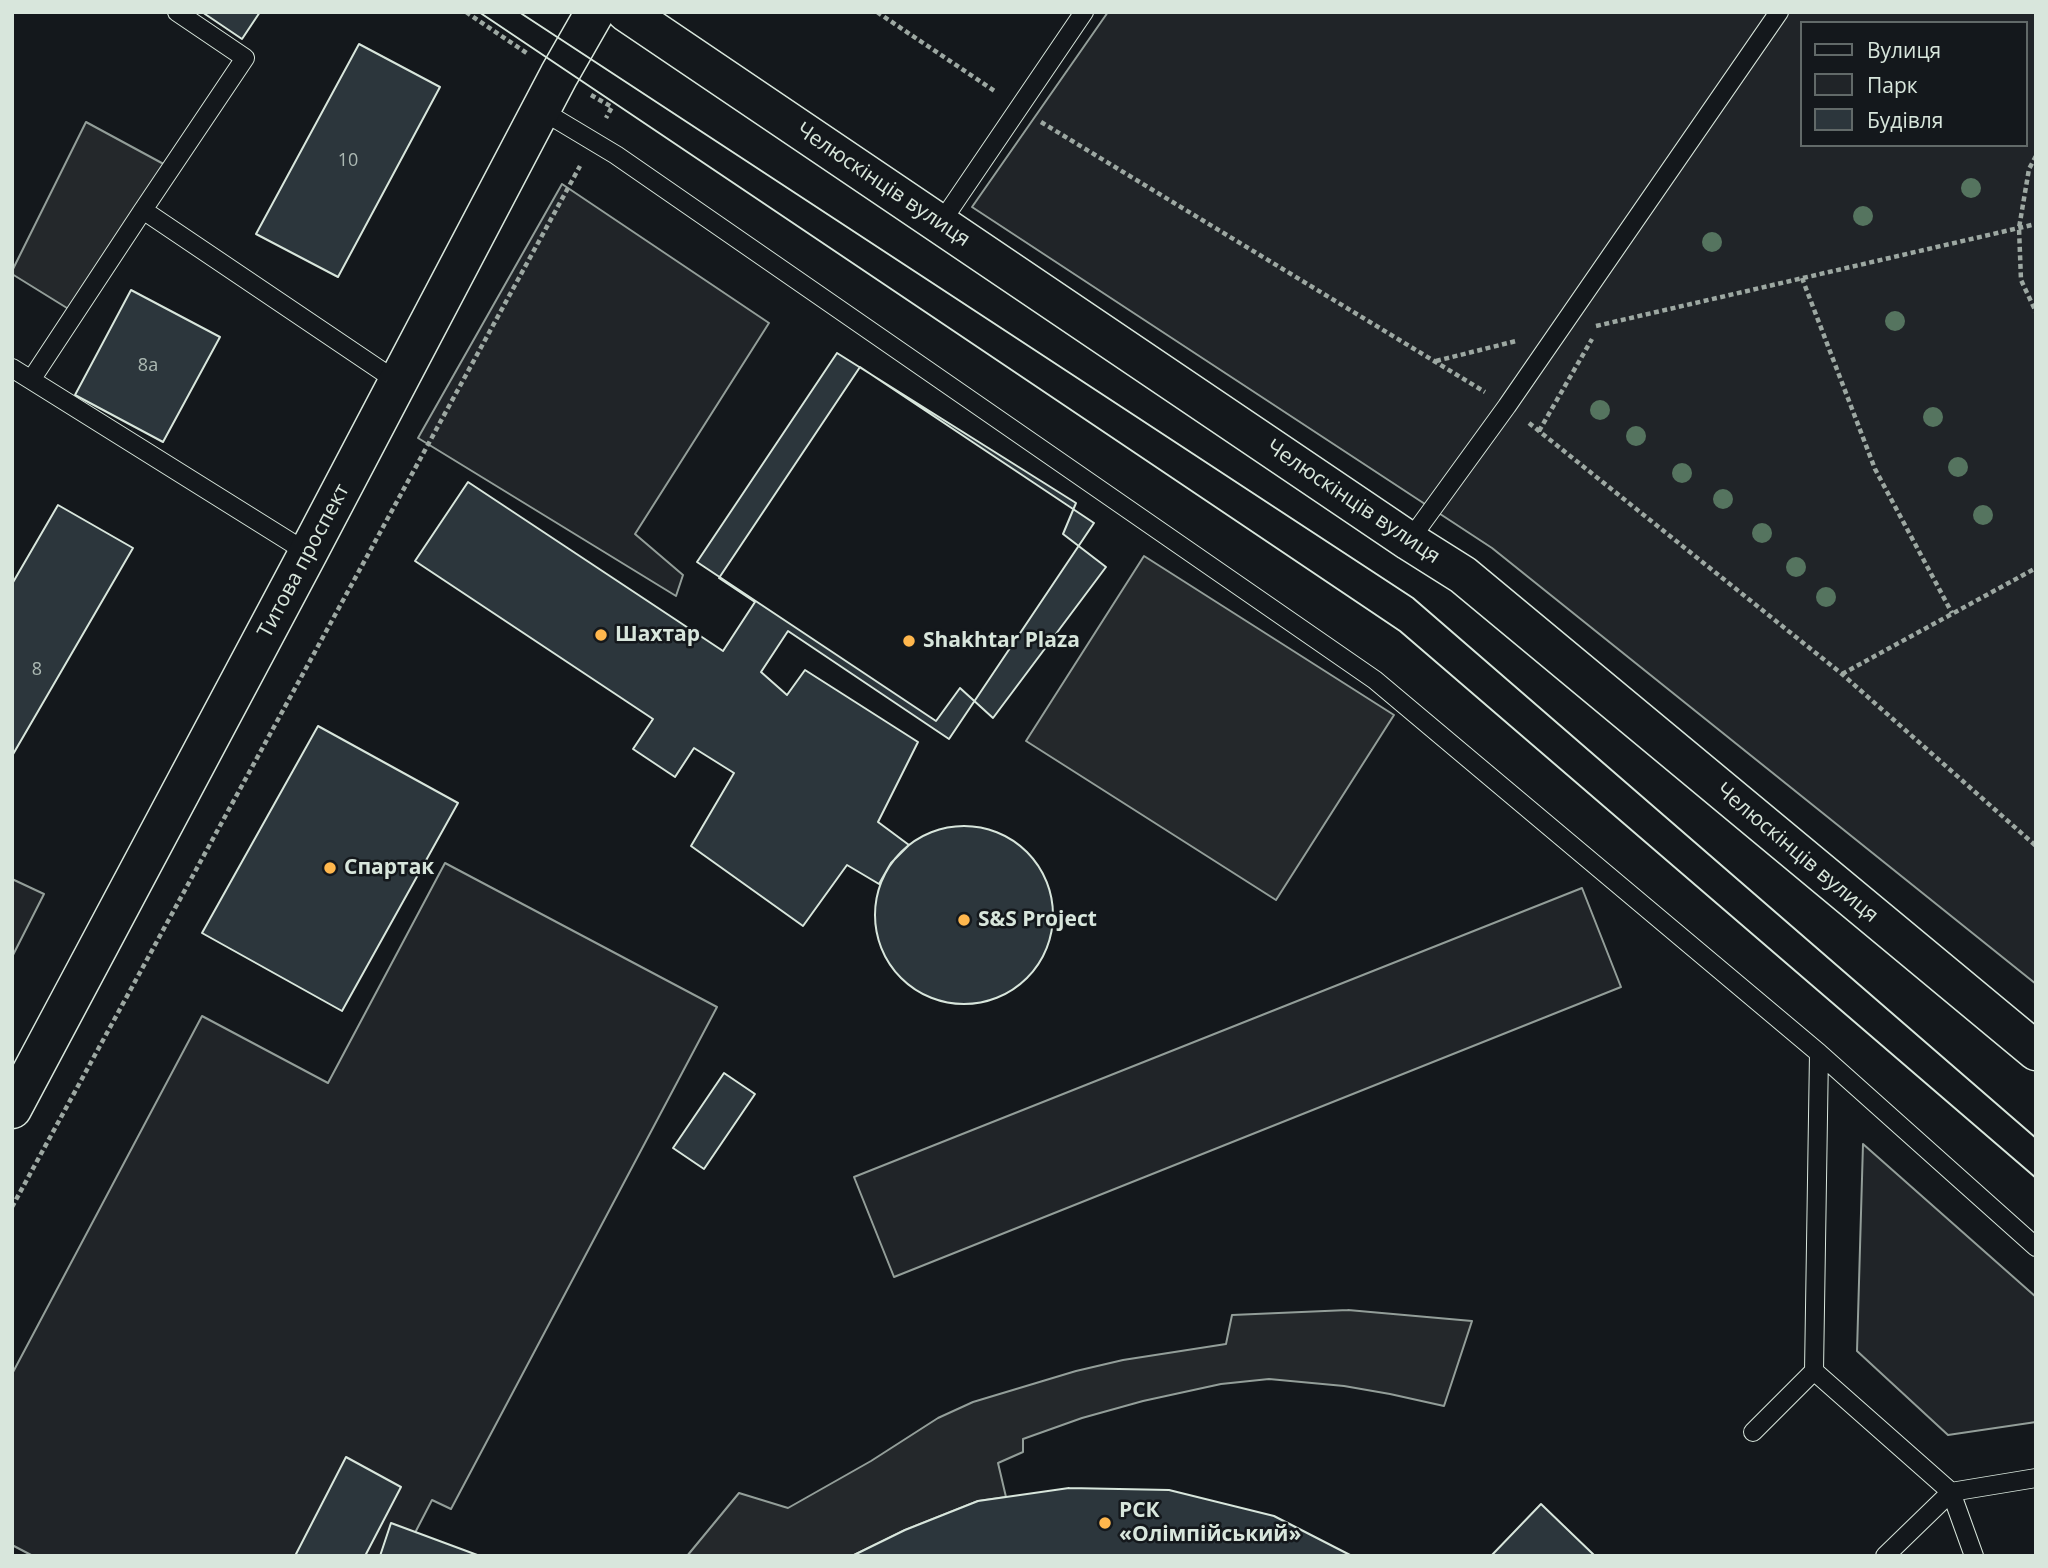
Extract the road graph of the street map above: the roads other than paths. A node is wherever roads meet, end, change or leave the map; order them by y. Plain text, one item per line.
1 (177, 12) edge
2 (595, 12) edge
3 (626, 12) edge
4 (1084, 12) edge
5 (1779, 12) edge
6 (541, 110) junction
7 (143, 210) junction
8 (940, 224) junction
9 (12, 368) edge
10 (30, 380) junction
11 (398, 382) junction
12 (1409, 541) junction
13 (308, 553) junction
14 (2036, 1051) edge
15 (1819, 1053) junction
16 (12, 1109) edge
17 (2036, 1247) edge
18 (1814, 1371) junction
19 (1753, 1432) dead end
20 (2036, 1478) edge
21 (1951, 1492) junction
22 (1885, 1556) edge
23 (1975, 1556) edge

1 - 7 lane
2 - 6 main road, Титова проспект
3 - 8 main road, Челюскінців вулиця
4 - 8 lane
5 - 12 lane
6 - 11 main road, Титова проспект
6 - 15 lane
7 - 10 lane
7 - 11 lane
8 - 12 main road, Челюскінців вулиця
9 - 10 lane
10 - 13 lane
11 - 13 main road, Титова проспект
12 - 14 main road, Челюскінців вулиця
13 - 16 main road, Титова проспект
15 - 17 lane
15 - 18 lane
18 - 19 lane
18 - 21 lane
20 - 21 lane
21 - 22 lane
21 - 23 lane

